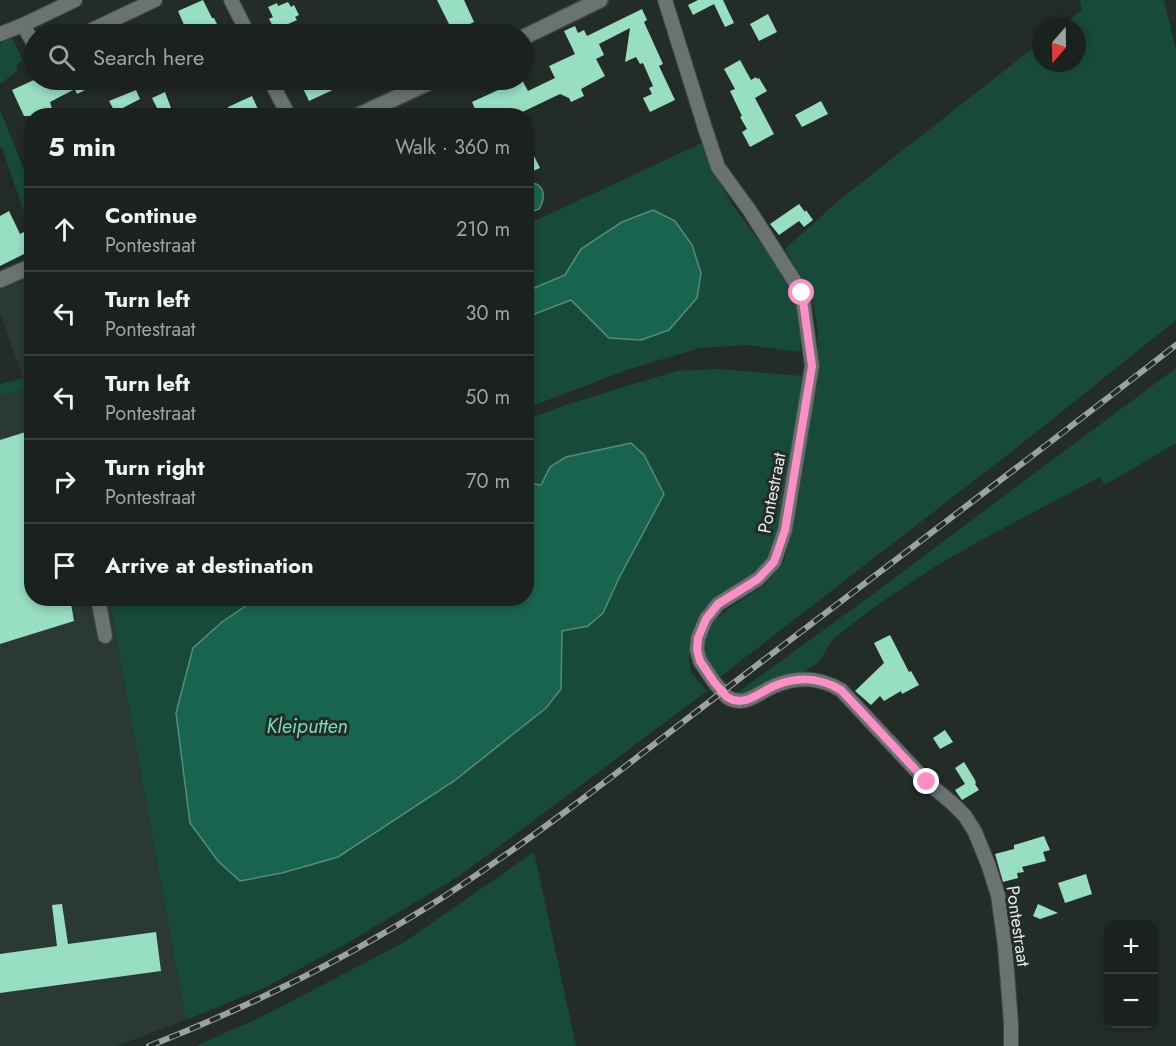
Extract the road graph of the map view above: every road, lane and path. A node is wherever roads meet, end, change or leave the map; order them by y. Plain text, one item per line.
1 (75, 0) edge
2 (155, 0) edge
3 (231, 0) edge
4 (600, 0) edge
5 (665, 0) edge
6 (25, 24) edge
7 (104, 24) edge
8 (243, 24) edge
9 (23, 25) edge
10 (534, 32) edge
11 (0, 34) edge
12 (275, 90) edge
13 (413, 90) edge
14 (284, 108) edge
15 (374, 108) edge
16 (24, 270) edge
17 (0, 280) edge
18 (99, 606) edge
19 (105, 636) dead end
20 (1011, 1046) edge

1 - 6 street
2 - 7 street
3 - 8 street
4 - 10 street
5 - 20 street, Pontestraat
9 - 11 street
12 - 14 street
13 - 15 street
16 - 17 street
18 - 19 street

